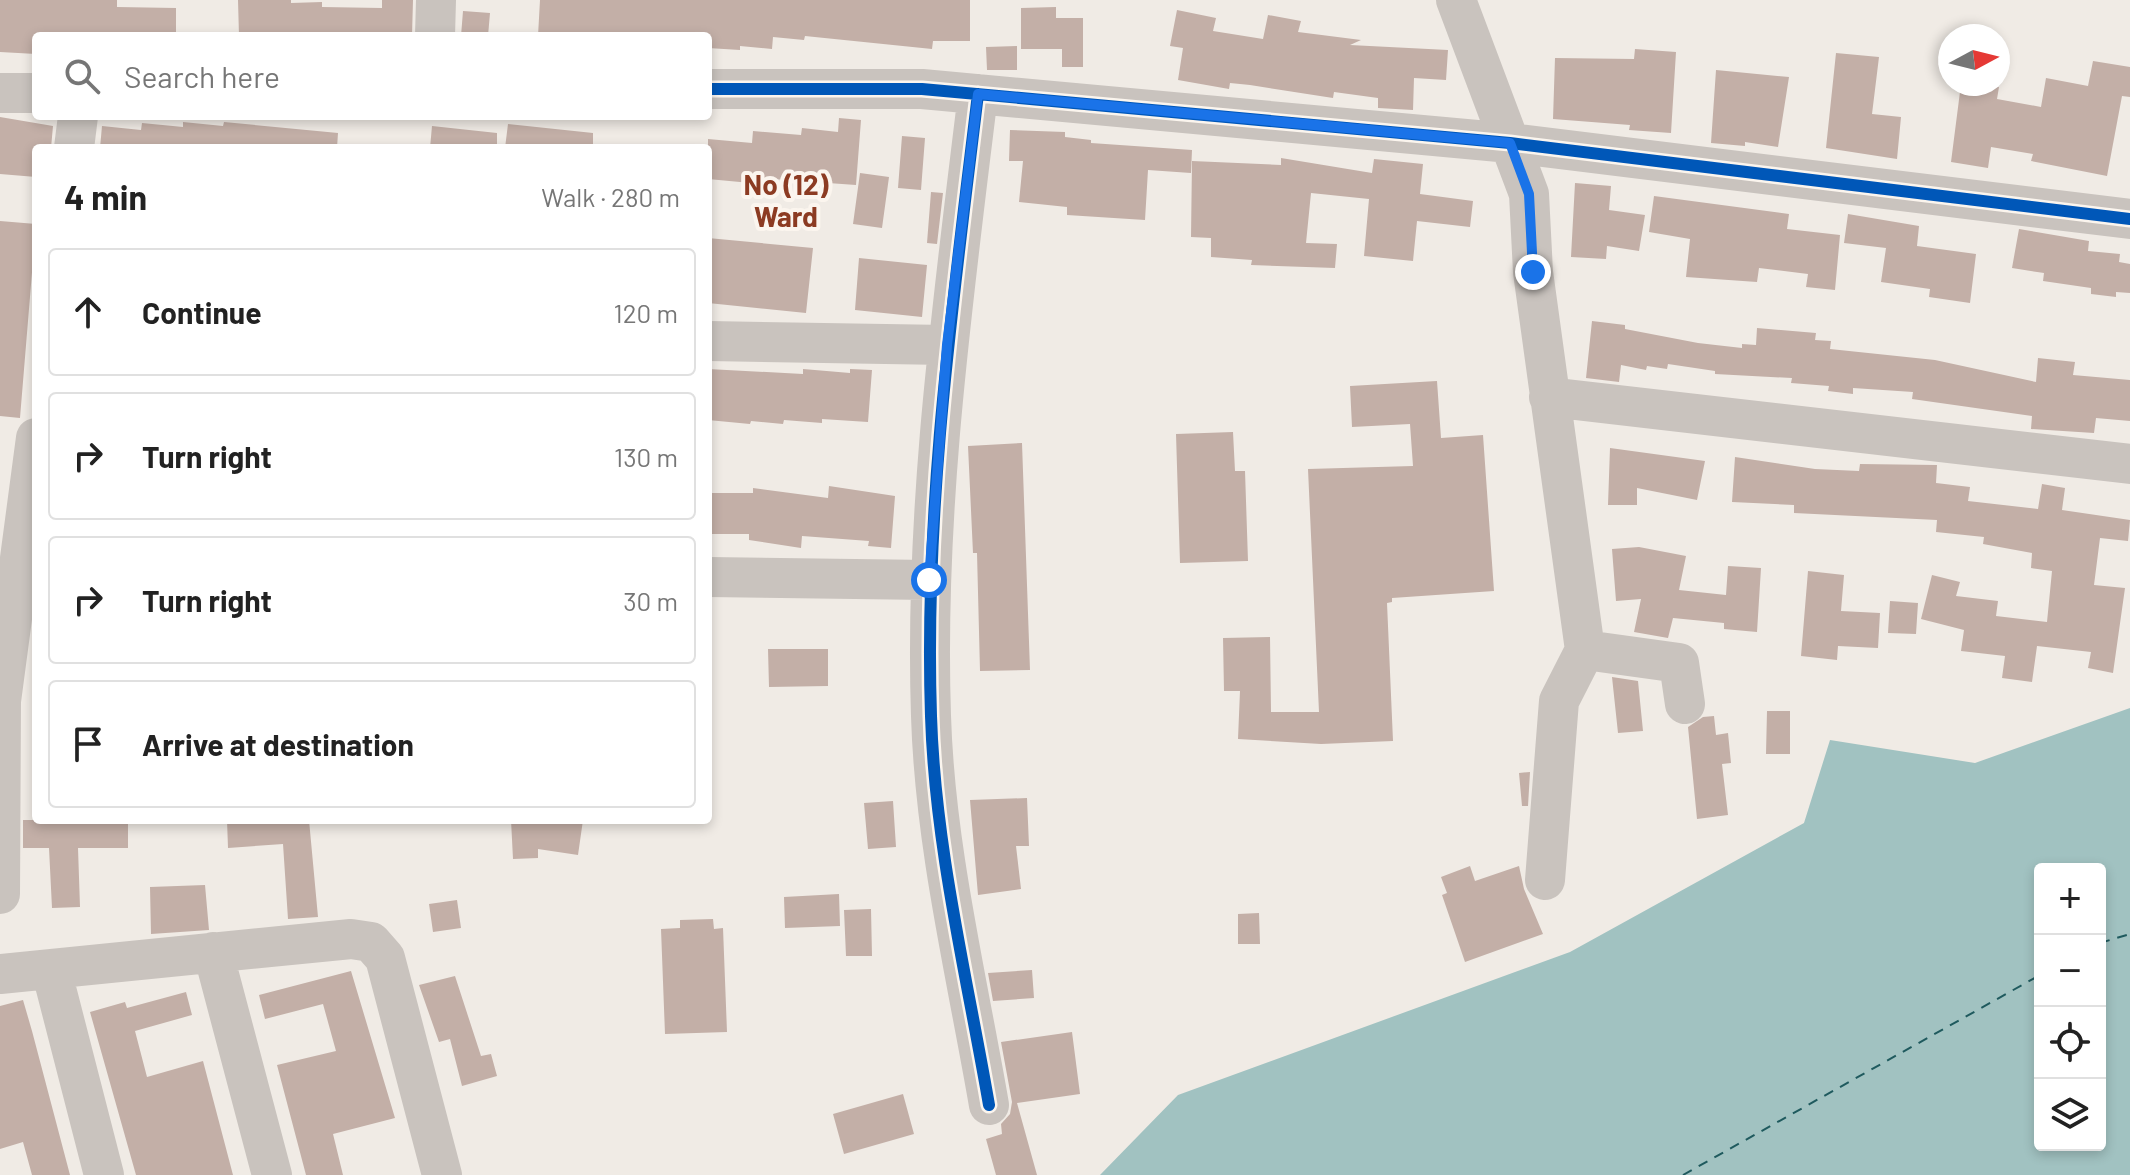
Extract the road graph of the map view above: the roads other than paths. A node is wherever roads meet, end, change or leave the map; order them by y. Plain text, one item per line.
1 (436, 0) edge
2 (1456, 0) edge
3 (435, 32) edge
4 (712, 89) edge
5 (0, 93) edge
6 (32, 93) edge
7 (978, 94) junction
8 (78, 120) edge
9 (1510, 143) junction
10 (74, 144) edge
11 (2130, 219) edge
12 (712, 341) edge
13 (947, 345) junction
14 (1549, 397) junction
15 (2130, 464) edge
16 (32, 502) edge
17 (28, 566) edge
18 (712, 577) edge
19 (929, 580) junction
20 (1585, 650) junction
21 (1, 701) edge
22 (1685, 704) dead end
23 (1545, 880) dead end
24 (0, 894) edge
25 (213, 952) junction
26 (51, 969) junction
27 (0, 974) edge
28 (989, 1105) dead end
29 (104, 1175) edge
30 (272, 1175) edge
31 (442, 1175) edge

1 - 3 street
2 - 9 street
4 - 7 street
5 - 6 street
7 - 9 street
7 - 13 street
8 - 10 street
9 - 11 street
9 - 14 street
12 - 13 street
13 - 19 street
14 - 15 street
14 - 20 street
16 - 17 street
17 - 21 street
18 - 19 street
19 - 28 street
20 - 22 street
20 - 23 street
21 - 24 street
25 - 26 street
25 - 30 street
25 - 31 street
26 - 27 street
26 - 29 street

